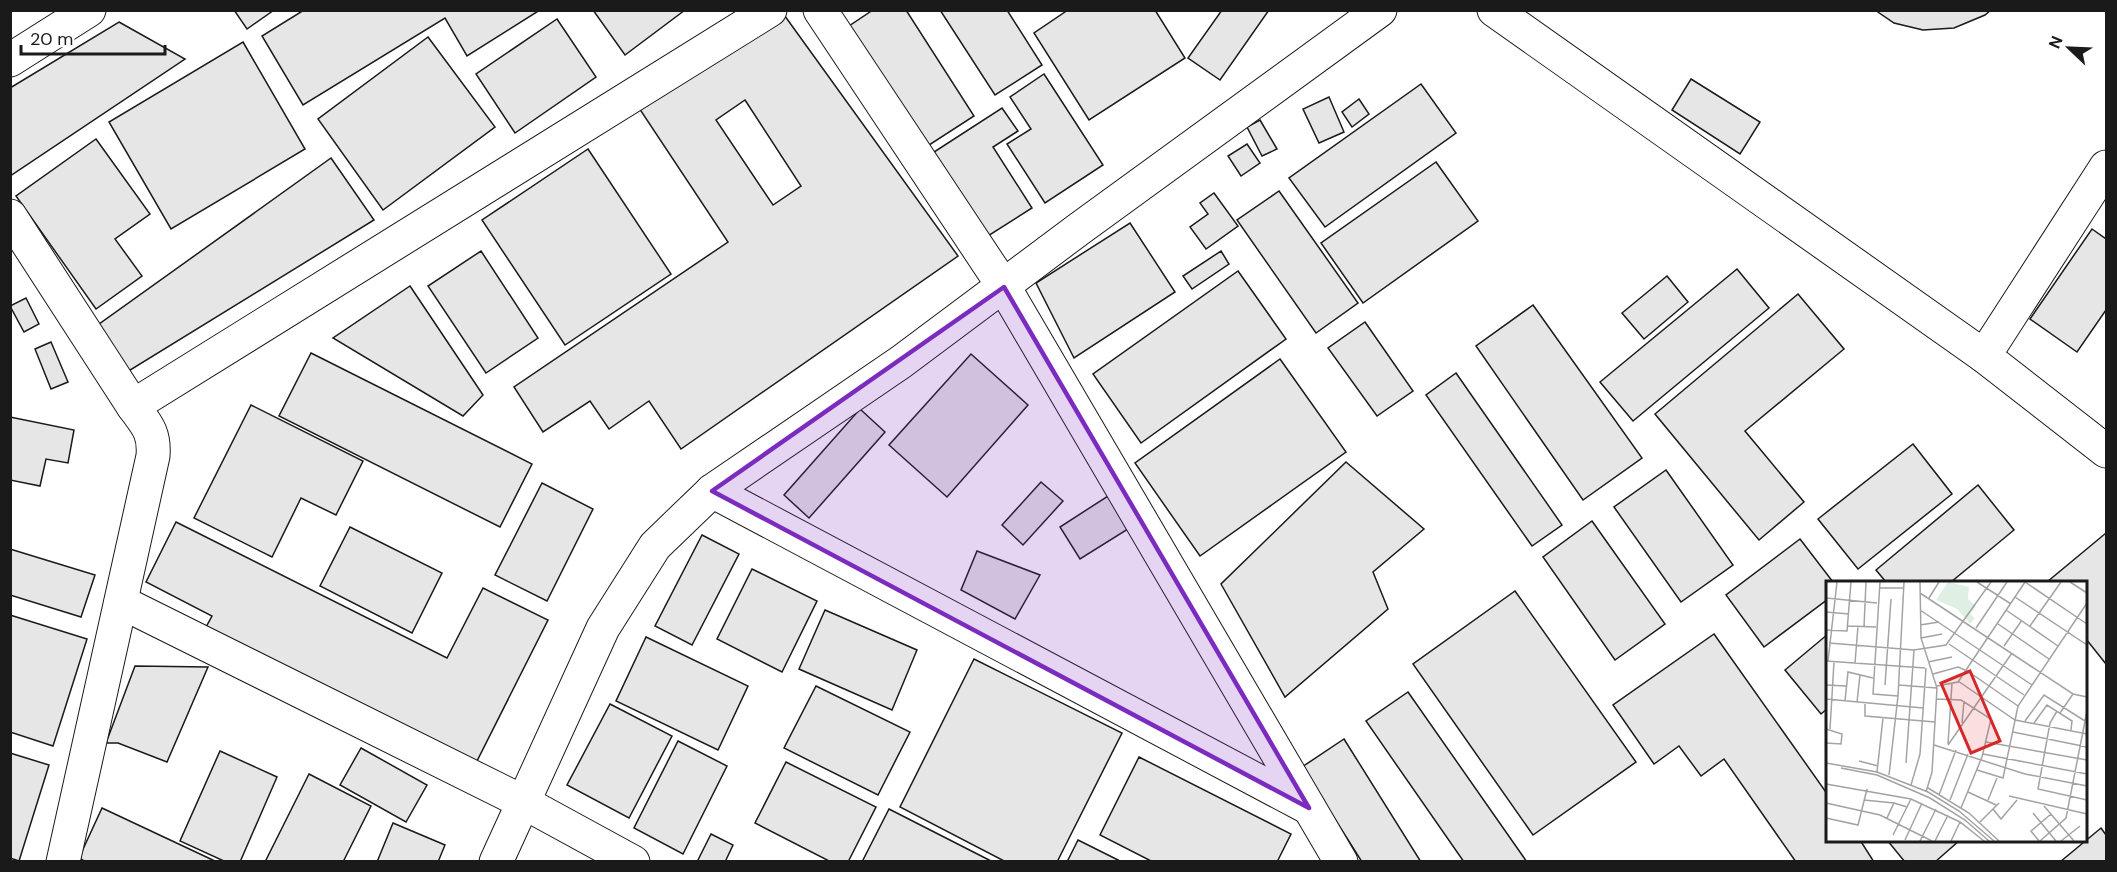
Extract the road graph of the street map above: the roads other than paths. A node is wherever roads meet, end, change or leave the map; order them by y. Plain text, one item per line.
1 (89, 10) edge
2 (770, 10) edge
3 (820, 10) edge
4 (1380, 10) edge
5 (1494, 10) edge
6 (10, 60) edge
7 (2106, 167) edge
8 (10, 216) edge
9 (1004, 287) junction
10 (1984, 356) junction
11 (133, 406) junction
12 (2106, 451) edge
13 (712, 491) junction
14 (121, 602) junction
15 (523, 802) junction
16 (1309, 808) junction
17 (63, 861) edge
18 (496, 861) edge
19 (633, 861) edge
20 (1341, 861) edge

1 - 6 street
2 - 11 street
3 - 9 street
4 - 9 street
5 - 10 street
7 - 10 street
8 - 11 street
9 - 13 street
9 - 16 street
10 - 12 street
11 - 14 street
13 - 15 street
13 - 16 street
14 - 15 street
14 - 17 street
15 - 18 street
15 - 19 street
16 - 20 street

